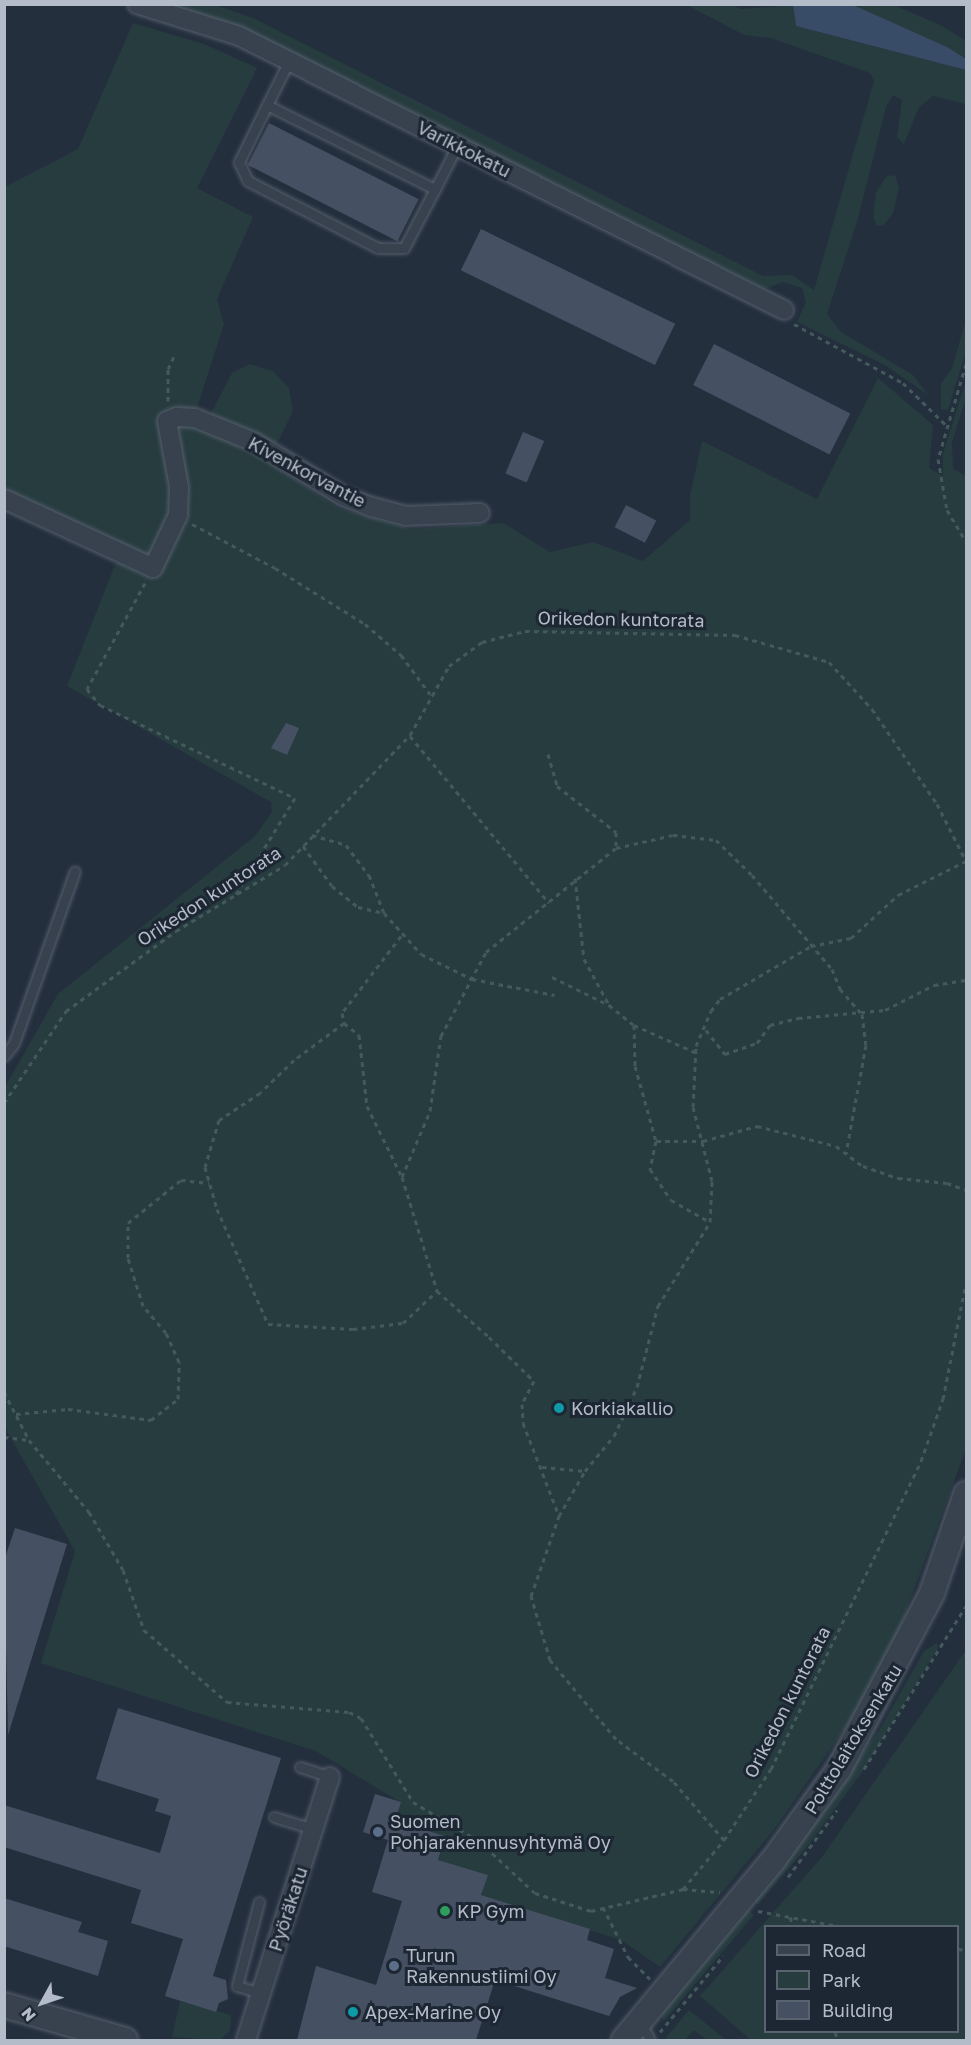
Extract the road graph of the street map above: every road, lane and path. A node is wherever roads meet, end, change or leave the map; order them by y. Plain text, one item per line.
1 (137, 4) edge
2 (289, 61) junction
3 (267, 105) junction
4 (457, 146) junction
5 (435, 189) junction
6 (784, 310) joint
7 (175, 354) dead end
8 (966, 364) edge
9 (167, 421) junction
10 (947, 426) junction
11 (4, 499) edge
12 (480, 513) dead end
13 (178, 515) junction
14 (966, 542) edge
15 (153, 568) junction
16 (431, 695) junction
17 (410, 735) junction
18 (548, 754) dead end
19 (312, 835) junction
20 (302, 846) junction
21 (616, 848) junction
22 (966, 861) edge
23 (75, 872) dead end
24 (575, 878) junction
25 (235, 898) junction
26 (549, 903) junction
27 (384, 913) junction
28 (401, 936) junction
29 (811, 946) junction
30 (552, 977) dead end
31 (472, 979) junction
32 (966, 980) edge
33 (554, 995) dead end
34 (609, 1005) junction
35 (862, 1014) junction
36 (344, 1023) junction
37 (634, 1025) junction
38 (706, 1029) junction
39 (697, 1053) junction
40 (4, 1056) edge
41 (4, 1103) edge
42 (656, 1141) junction
43 (703, 1141) junction
44 (846, 1153) junction
45 (402, 1177) junction
46 (210, 1184) junction
47 (966, 1190) edge
48 (710, 1222) junction
49 (966, 1283) edge
50 (437, 1291) junction
51 (4, 1392) edge
52 (16, 1414) junction
53 (4, 1437) edge
54 (29, 1440) junction
55 (542, 1467) junction
56 (585, 1471) junction
57 (966, 1494) edge
58 (559, 1516) junction
59 (300, 1767) dead end
60 (330, 1777) joint
61 (274, 1817) dead end
62 (313, 1829) junction
63 (724, 1840) junction
64 (683, 1889) junction
65 (741, 1899) junction
66 (259, 1902) dead end
67 (603, 1907) junction
68 (790, 1917) junction
69 (793, 1925) edge
70 (833, 1925) edge
71 (261, 1993) junction
72 (664, 1993) junction
73 (4, 2005) edge
74 (645, 2031) edge
75 (120, 2040) edge
76 (246, 2040) edge
77 (624, 2040) edge

1 - 2 street, Varikkokatu
2 - 3 lane
2 - 4 street, Varikkokatu
3 - 5 lane
3 - 5 lane
4 - 5 lane
4 - 6 street, Varikkokatu
6 - 10 path
7 - 9 path
8 - 10 path
9 - 12 street, Kivenkorvantie
9 - 13 street
10 - 14 path
11 - 15 street
13 - 15 street
13 - 16 path
15 - 25 path
16 - 17 path, Orikedon kuntorata
16 - 22 path, Orikedon kuntorata
17 - 19 path, Orikedon kuntorata
17 - 26 path
18 - 21 path
19 - 20 path, Orikedon kuntorata
19 - 27 path
20 - 25 path, Orikedon kuntorata
20 - 27 path
21 - 24 path
21 - 29 path
22 - 29 path
23 - 40 lane
24 - 26 path
24 - 34 path
25 - 41 path, Orikedon kuntorata
26 - 31 path
27 - 28 path
28 - 31 path
28 - 36 path
29 - 35 path
29 - 38 path
30 - 34 path
31 - 33 path
31 - 45 path
32 - 35 path
34 - 37 path
35 - 38 path
35 - 44 path
36 - 45 path
36 - 46 path
37 - 39 path
37 - 42 path
38 - 39 path
39 - 43 path
42 - 43 path
42 - 48 path
43 - 44 path
43 - 48 path
44 - 47 path
45 - 50 path
46 - 50 path
46 - 52 path
48 - 56 path
49 - 63 path, Orikedon kuntorata
50 - 55 path
51 - 52 path
52 - 54 path
53 - 54 path
54 - 67 path
55 - 56 path
55 - 58 path
56 - 58 path
57 - 65 street, Polttolaitoksenkatu
58 - 63 path
59 - 60 lane
60 - 62 street, Pyöräkatu
61 - 62 lane
62 - 71 street, Pyöräkatu
63 - 64 path, Orikedon kuntorata
64 - 65 path
64 - 67 path
65 - 68 path
65 - 72 street, Polttolaitoksenkatu
66 - 71 lane
67 - 72 path
68 - 69 path
68 - 70 path
71 - 76 street, Pyöräkatu
72 - 74 street, Polttolaitoksenkatu
73 - 75 street
74 - 77 street, Polttolaitoksenkatu

